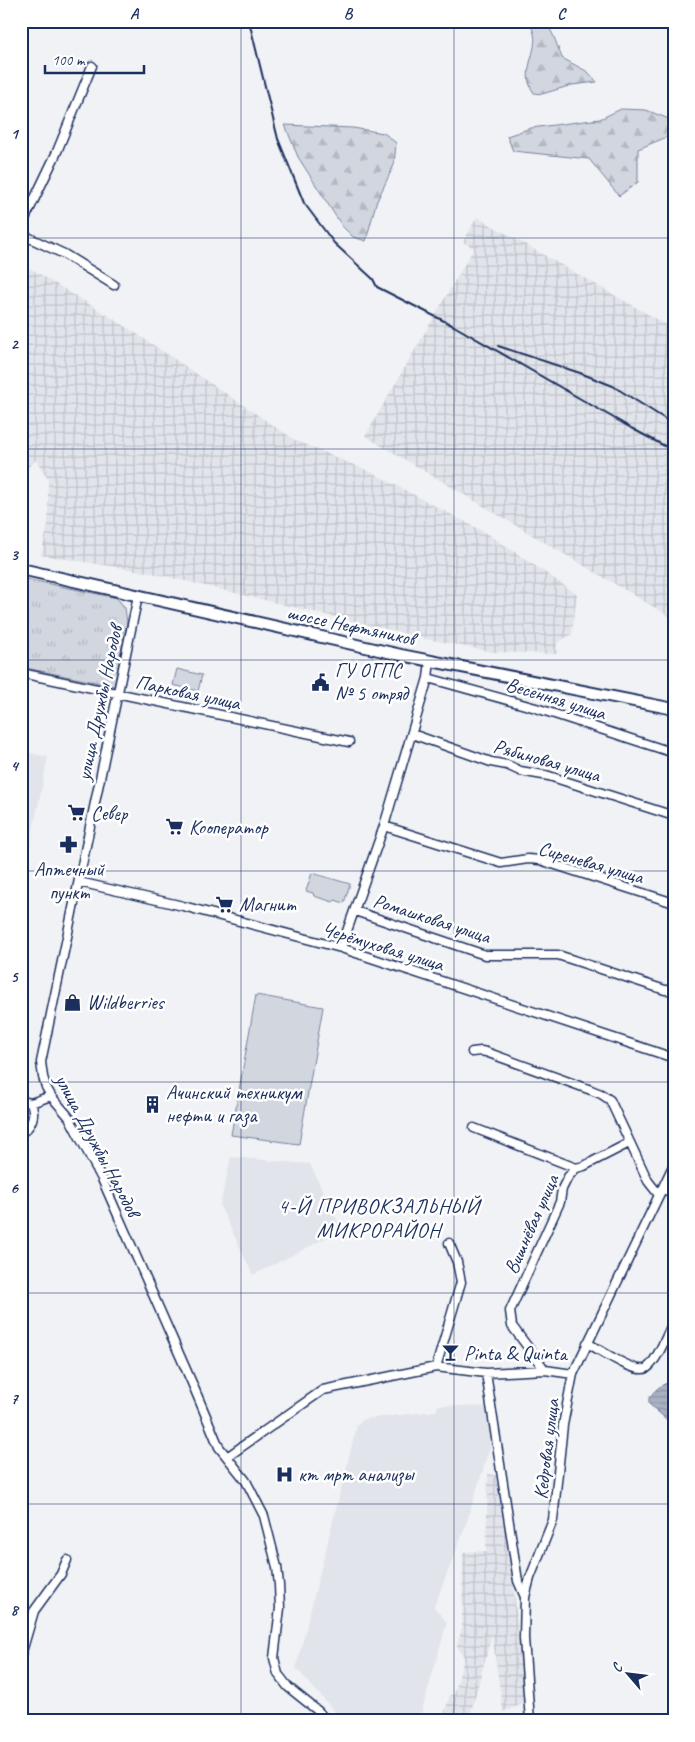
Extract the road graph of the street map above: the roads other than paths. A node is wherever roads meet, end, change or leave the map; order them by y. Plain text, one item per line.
1 (92, 66) dead end
2 (21, 227) edge
3 (21, 234) edge
4 (114, 285) dead end
5 (21, 569) edge
6 (138, 596) junction
7 (430, 660) junction
8 (21, 673) edge
9 (428, 678) junction
10 (118, 694) junction
11 (674, 709) edge
12 (412, 734) junction
13 (349, 742) dead end
14 (674, 753) edge
15 (674, 816) edge
16 (384, 826) junction
17 (79, 882) junction
18 (674, 903) edge
19 (355, 910) junction
20 (342, 948) junction
21 (674, 990) edge
22 (472, 1052) dead end
23 (674, 1058) edge
24 (51, 1096) junction
25 (21, 1101) edge
26 (31, 1103) junction
27 (474, 1128) dead end
28 (21, 1133) edge
29 (629, 1143) junction
30 (674, 1164) edge
31 (576, 1168) junction
32 (661, 1192) junction
33 (674, 1193) edge
34 (449, 1243) dead end
35 (674, 1320) edge
36 (587, 1343) junction
37 (436, 1367) junction
38 (545, 1370) junction
39 (486, 1373) junction
40 (573, 1374) junction
41 (227, 1457) junction
42 (68, 1560) dead end
43 (525, 1597) junction
44 (21, 1655) edge
45 (326, 1721) edge
46 (530, 1721) edge

1 - 2 street
3 - 4 street
5 - 6 main road, шоссе Нефтяников
6 - 7 main road, шоссе Нефтяников
6 - 10 street, улица Дружбы Народов
7 - 9 street
7 - 11 main road, шоссе Нефтяников
8 - 10 street, Парковая улица
9 - 12 street
9 - 14 street, Весенняя улица
10 - 13 street, Парковая улица
10 - 17 street, улица Дружбы Народов
12 - 15 street, Рябиновая улица
12 - 16 street
16 - 18 street, Сиреневая улица
16 - 19 street
17 - 20 street, Черёмуховая улица
17 - 24 street, улица Дружбы Народов
19 - 20 street
19 - 21 street, Ромашковая улица
20 - 23 street, Черёмуховая улица
22 - 29 street
24 - 26 street
24 - 41 street, улица Дружбы Народов
25 - 26 street
26 - 28 street
27 - 31 street
29 - 31 street, Вишнёвая улица
29 - 32 street
30 - 32 street, Кедровая улица
31 - 38 street, Вишнёвая улица
32 - 33 street
32 - 36 street, Кедровая улица
34 - 37 street
35 - 36 street
36 - 40 street, Кедровая улица
37 - 39 street
37 - 41 street
38 - 39 street
38 - 40 street
39 - 43 street
40 - 43 street, Кедровая улица
41 - 45 street, улица Дружбы Народов
42 - 44 street
43 - 46 street, Кедровая улица

